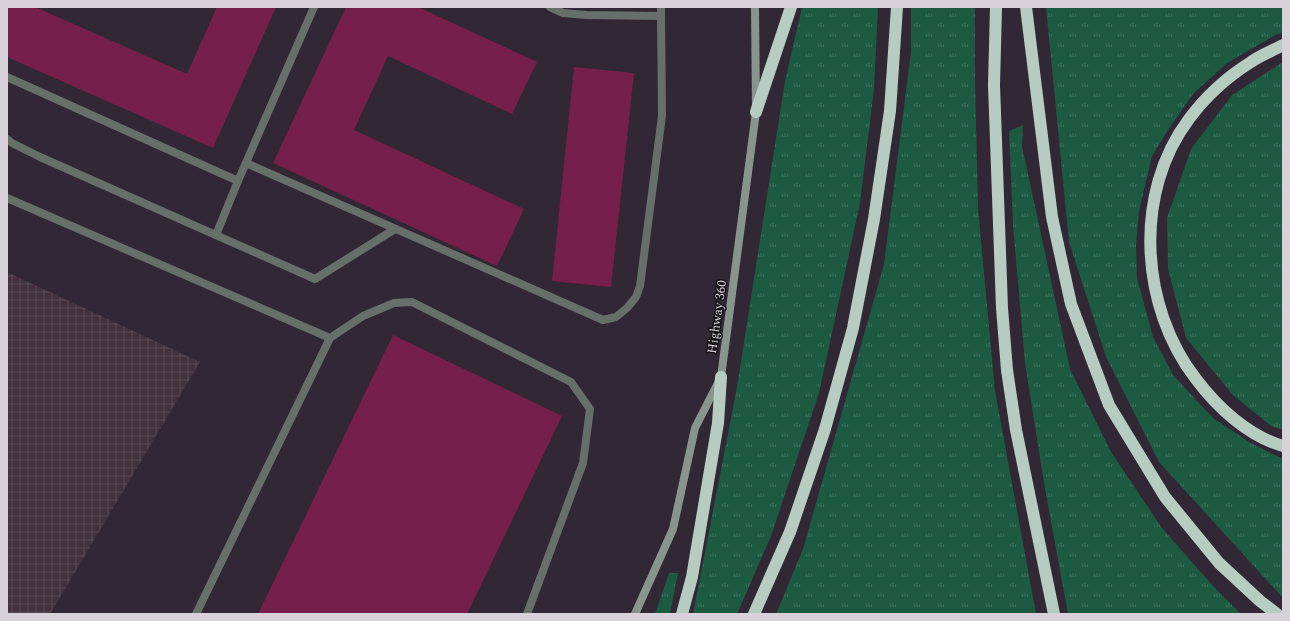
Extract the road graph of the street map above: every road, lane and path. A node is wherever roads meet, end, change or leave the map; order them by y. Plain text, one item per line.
1 (314, 7) edge
2 (550, 7) edge
3 (661, 7) edge
4 (755, 7) edge
5 (791, 7) edge
6 (897, 7) edge
7 (996, 7) edge
8 (1026, 7) edge
9 (661, 16) junction
10 (1283, 45) edge
11 (7, 77) edge
12 (756, 112) junction
13 (7, 139) edge
14 (246, 163) junction
15 (238, 181) junction
16 (7, 198) edge
17 (395, 229) junction
18 (216, 235) junction
19 (330, 338) junction
20 (721, 377) junction
21 (1283, 446) edge
22 (196, 614) edge
23 (527, 614) edge
24 (635, 614) edge
25 (682, 614) edge
26 (754, 614) edge
27 (1054, 614) edge
28 (1277, 614) edge

1 - 14 street
2 - 9 street
3 - 9 street
4 - 12 main road, Highway 360
5 - 12 highway
6 - 26 highway
7 - 27 highway
8 - 28 highway
9 - 17 street
10 - 21 highway
11 - 15 street
12 - 20 main road, Highway 360
13 - 18 street
14 - 15 street
14 - 17 street
15 - 18 street
16 - 19 street
17 - 18 street
19 - 22 street
19 - 23 street
20 - 24 main road, Highway 360
20 - 25 highway

